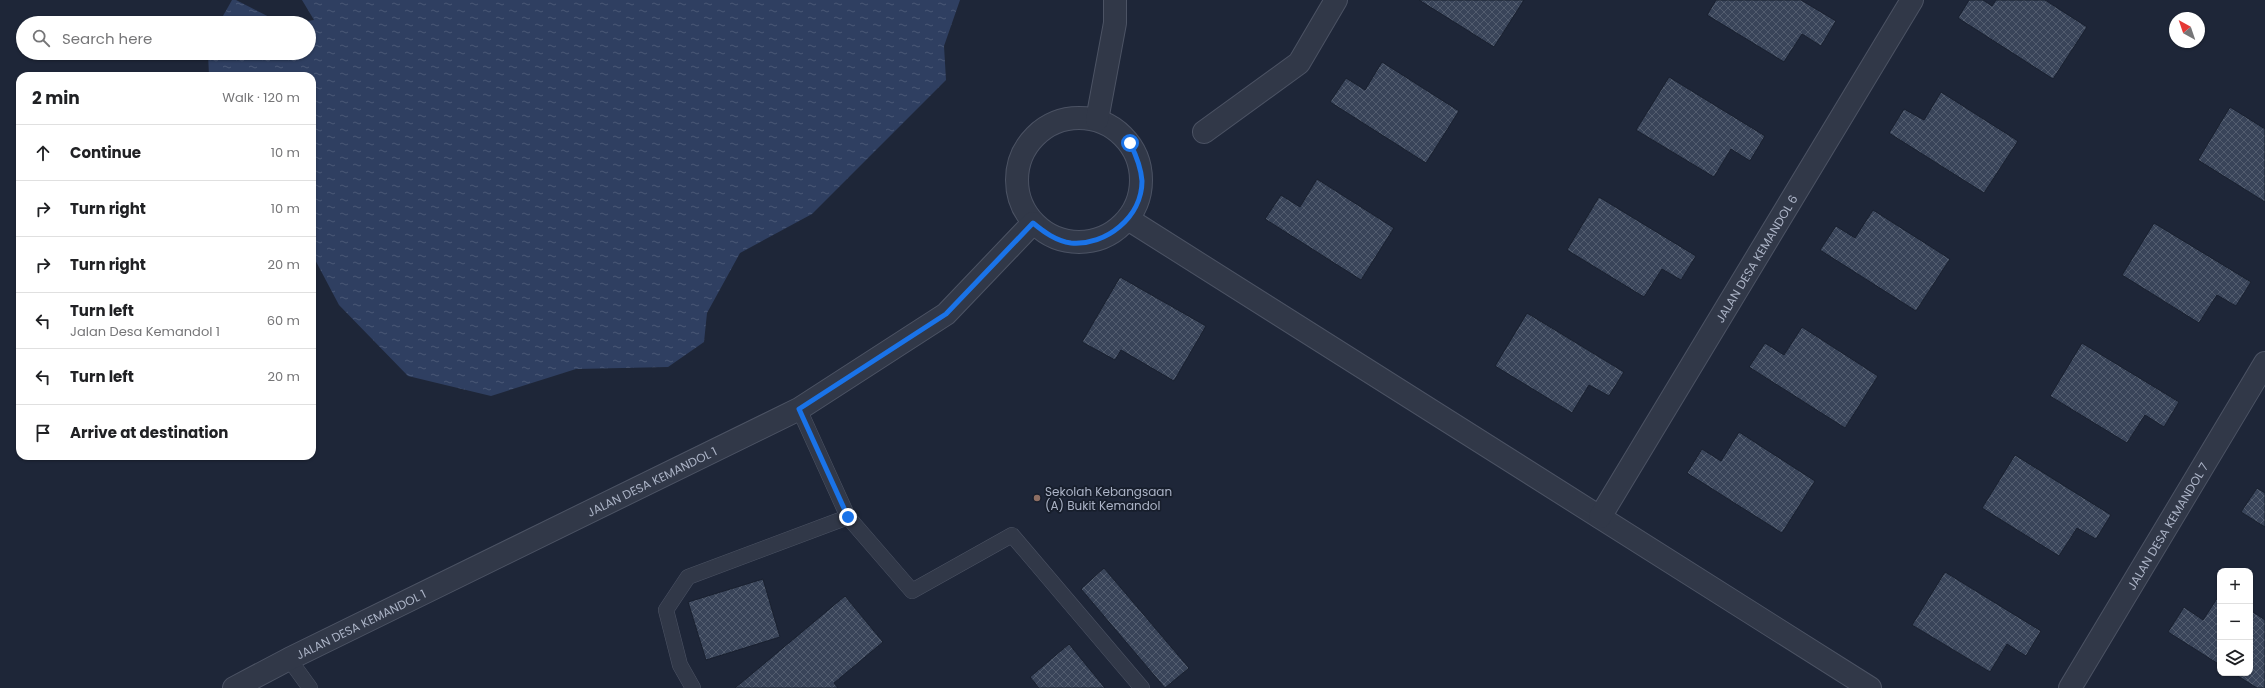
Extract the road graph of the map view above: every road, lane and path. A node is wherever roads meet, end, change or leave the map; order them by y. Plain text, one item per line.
1 (1115, 0) edge
2 (1336, 0) edge
3 (1912, 0) edge
4 (1097, 120) junction
5 (1204, 132) dead end
6 (1128, 219) junction
7 (1033, 223) junction
8 (2265, 363) edge
9 (799, 409) junction
10 (848, 517) junction
11 (1600, 517) junction
12 (289, 658) junction
13 (234, 688) edge
14 (310, 688) edge
15 (693, 688) edge
16 (1142, 688) edge
17 (1870, 688) edge
18 (2070, 688) edge

1 - 4 street
2 - 5 street
3 - 11 street, JALAN DESA KEMANDOL 6
4 - 6 street
4 - 7 street
6 - 7 street
6 - 11 street
7 - 9 street, JALAN DESA KEMANDOL 1
8 - 18 street, JALAN DESA KEMANDOL 7
9 - 10 lane
9 - 12 street, JALAN DESA KEMANDOL 1
10 - 15 lane
10 - 16 lane
11 - 17 street
12 - 13 street, JALAN DESA KEMANDOL 1
12 - 14 lane

